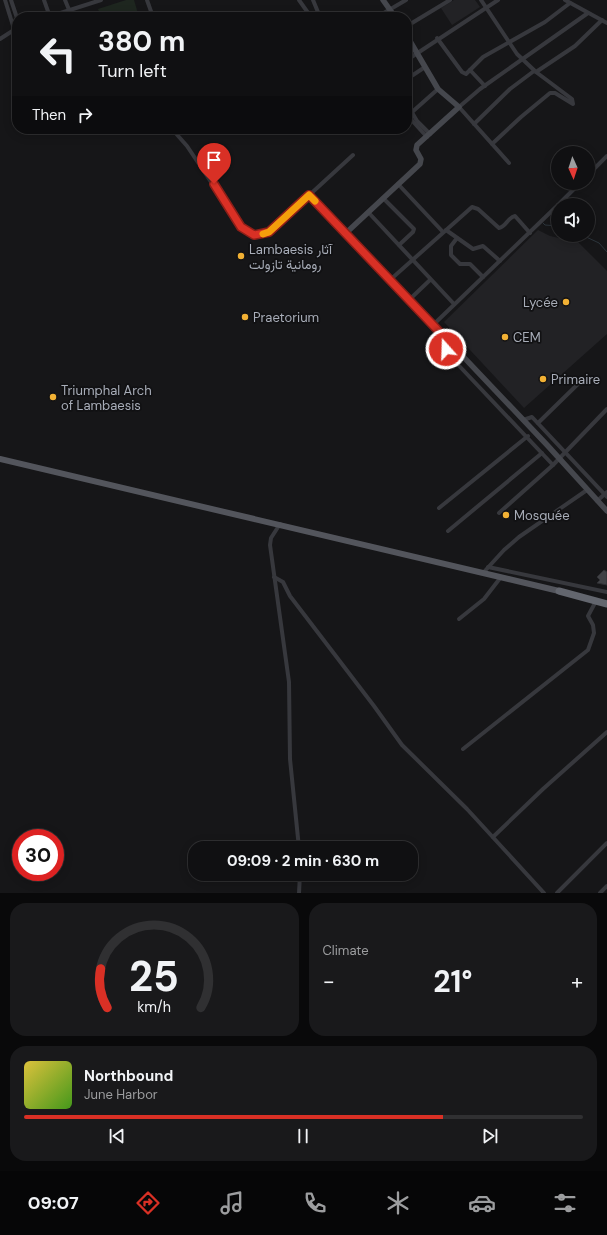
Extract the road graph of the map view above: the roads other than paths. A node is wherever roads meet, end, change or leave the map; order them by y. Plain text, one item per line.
1 (5, 0) edge
2 (11, 0) edge
3 (44, 0) edge
4 (65, 0) edge
5 (83, 0) edge
6 (101, 0) edge
7 (147, 0) edge
8 (300, 0) edge
9 (313, 0) edge
10 (383, 0) edge
11 (406, 0) edge
12 (450, 0) edge
13 (480, 0) edge
14 (498, 0) edge
15 (568, 1) edge
16 (84, 6) junction
17 (486, 8) junction
18 (390, 9) junction
19 (68, 10) junction
20 (15, 12) edge
21 (48, 12) edge
22 (63, 12) edge
23 (151, 12) edge
24 (307, 12) edge
25 (318, 12) edge
26 (385, 12) edge
27 (392, 12) edge
28 (588, 13) junction
29 (12, 18) edge
30 (606, 22) edge
31 (412, 23) edge
32 (12, 32) edge
33 (438, 38) junction
34 (0, 39) edge
35 (509, 42) junction
36 (412, 45) edge
37 (416, 53) junction
38 (412, 56) edge
39 (523, 60) junction
40 (425, 67) junction
41 (470, 70) junction
42 (535, 72) junction
43 (412, 76) edge
44 (485, 86) junction
45 (438, 89) junction
46 (459, 107) junction
47 (412, 111) edge
48 (412, 117) edge
49 (474, 124) junction
50 (176, 134) edge
51 (428, 135) junction
52 (492, 144) junction
53 (353, 155) dead end
54 (607, 156) edge
55 (509, 163) dead end
56 (595, 168) edge
57 (398, 184) junction
58 (573, 190) edge
59 (309, 195) junction
60 (383, 198) junction
61 (565, 198) edge
62 (368, 212) junction
63 (551, 212) edge
64 (445, 231) junction
65 (346, 233) junction
66 (530, 233) junction
67 (457, 238) junction
68 (398, 245) junction
69 (413, 261) junction
70 (500, 261) junction
71 (483, 277) junction
72 (390, 280) junction
73 (430, 280) junction
74 (409, 300) junction
75 (454, 304) junction
76 (433, 325) junction
77 (450, 343) junction
78 (579, 383) dead end
79 (607, 409) edge
80 (523, 420) junction
81 (538, 423) junction
82 (528, 436) junction
83 (542, 453) junction
84 (565, 454) junction
85 (0, 459) edge
86 (559, 459) junction
87 (554, 465) junction
88 (587, 490) junction
89 (606, 495) edge
90 (597, 501) junction
91 (439, 508) dead end
92 (607, 511) edge
93 (499, 512) dead end
94 (280, 524) junction
95 (448, 531) dead end
96 (488, 567) junction
97 (483, 573) junction
98 (274, 577) junction
99 (501, 577) junction
100 (559, 591) junction
101 (607, 592) edge
102 (596, 601) junction
103 (607, 602) edge
104 (459, 619) dead end
105 (607, 732) edge
106 (463, 749) dead end
107 (493, 837) junction
108 (298, 841) edge
109 (607, 843) edge
110 (300, 881) edge
111 (607, 886) edge
112 (299, 893) edge
113 (544, 893) edge
114 (557, 893) edge
115 (600, 893) edge

1 - 29 street
2 - 20 street
3 - 21 street
4 - 19 street
5 - 16 street
6 - 16 street
7 - 23 street
8 - 24 street
9 - 25 street
10 - 18 street
11 - 18 street
12 - 31 street
13 - 17 street
14 - 17 street
15 - 28 street
15 - 35 street
16 - 19 street
17 - 33 street
17 - 35 street
18 - 26 street
18 - 27 street
19 - 22 street
28 - 30 street
28 - 39 street
30 - 42 street
32 - 34 street
33 - 37 street
33 - 41 street
35 - 39 street
35 - 41 street
36 - 37 street
37 - 38 street
37 - 40 street
39 - 42 street
39 - 44 street
40 - 43 street
40 - 45 street
41 - 44 street
42 - 49 street
42 - 52 street
44 - 46 street
45 - 46 street
45 - 47 street
46 - 49 street
46 - 51 street
48 - 51 street
49 - 52 street
50 - 59 street
51 - 57 street
52 - 55 street
53 - 59 street
54 - 56 street
57 - 60 street
57 - 64 street
58 - 61 street
59 - 65 street
60 - 62 street
60 - 68 street
62 - 65 street
62 - 68 street
63 - 66 street
64 - 66 street
64 - 67 street
64 - 69 street
65 - 72 street
66 - 70 street
67 - 70 street
67 - 71 street
68 - 69 street
69 - 72 street
69 - 73 street
70 - 71 street
71 - 75 street
72 - 74 street
73 - 74 street
73 - 75 street
74 - 76 street
75 - 76 street
76 - 77 street
77 - 80 street
77 - 82 street
78 - 81 street
79 - 84 street
80 - 81 street
80 - 86 street
81 - 84 street
82 - 83 street
82 - 91 street
83 - 87 street
83 - 95 street
84 - 86 street
84 - 89 street
85 - 94 main road
86 - 87 street
86 - 88 street
87 - 93 street
88 - 90 street
88 - 96 street
89 - 90 street
90 - 92 street
94 - 97 main road
94 - 98 street
96 - 97 street
96 - 101 street
97 - 99 main road
98 - 107 street
98 - 108 street
99 - 100 main road
99 - 104 street
100 - 102 highway
100 - 103 highway
102 - 103 highway
102 - 106 street
105 - 107 street
107 - 113 street
109 - 114 street
110 - 112 street
111 - 115 street

